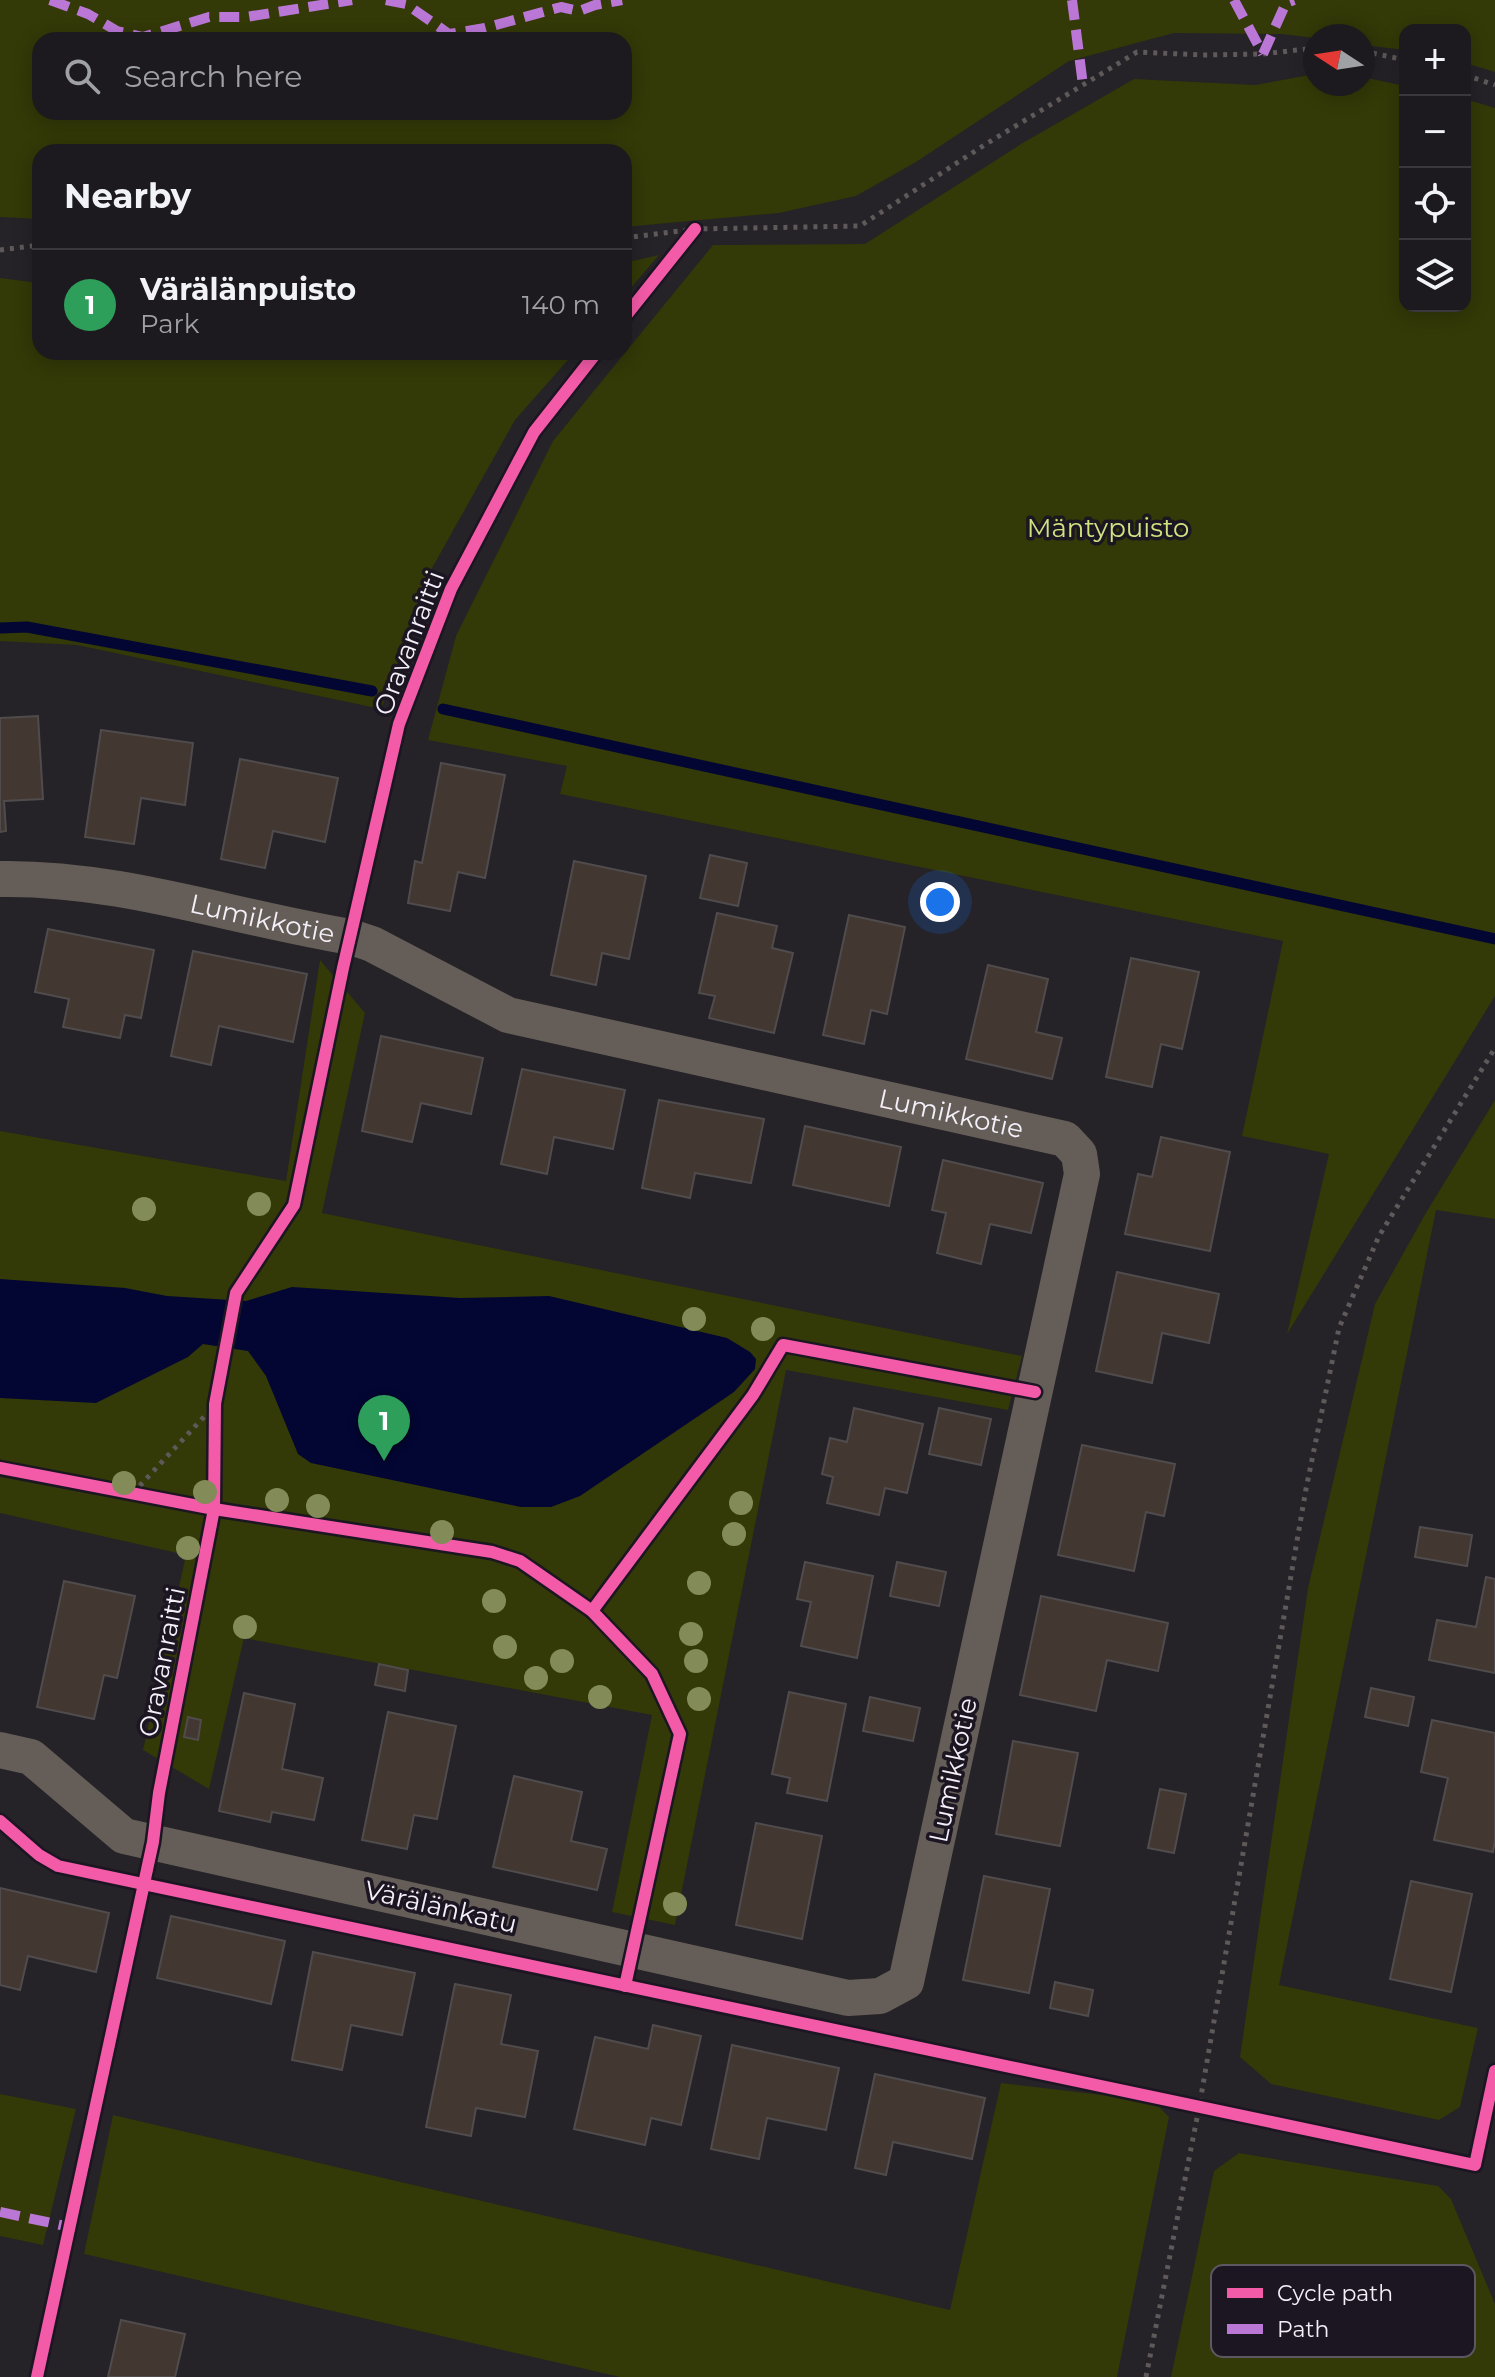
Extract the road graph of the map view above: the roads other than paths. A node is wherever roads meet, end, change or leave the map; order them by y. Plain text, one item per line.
1 (0, 879) edge
2 (0, 1750) edge
3 (906, 1982) joint

1 - 3 street, Lumikkotie
2 - 3 street, Värälänkatu

